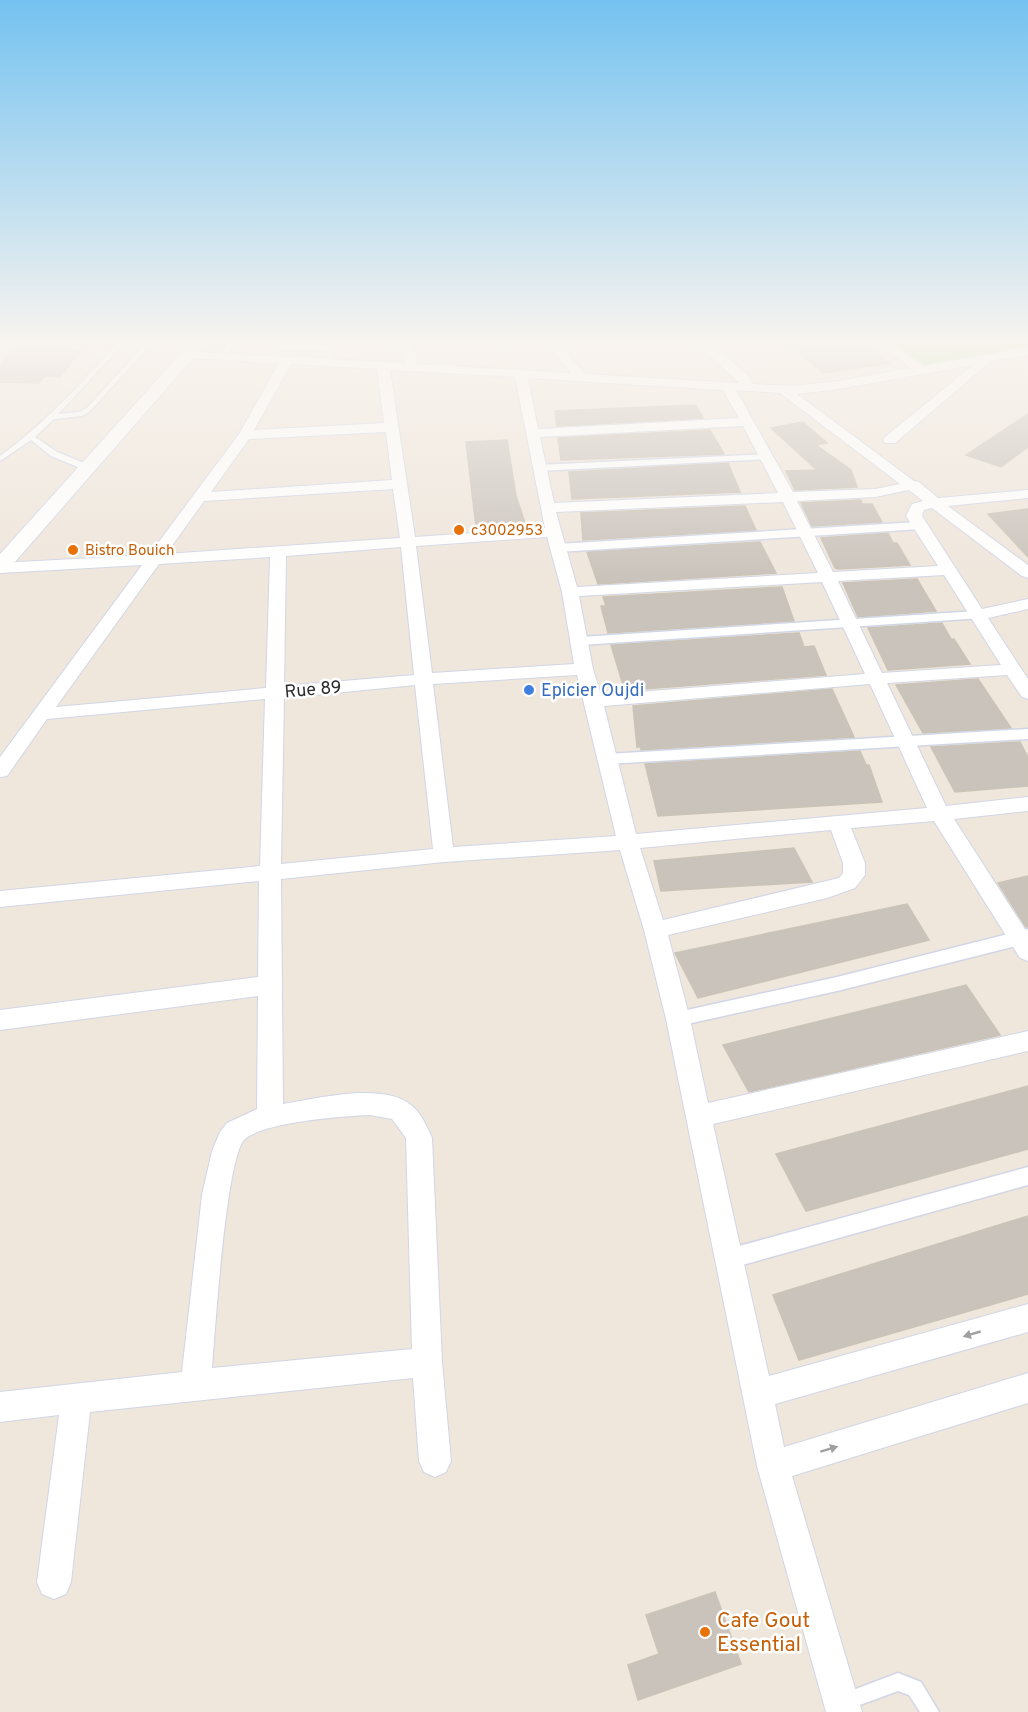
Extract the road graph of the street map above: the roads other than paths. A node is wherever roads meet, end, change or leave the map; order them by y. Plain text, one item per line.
1 (46, 421) edge
2 (129, 421) edge
3 (253, 421) edge
4 (392, 421) edge
5 (530, 421) edge
6 (827, 421) edge
7 (913, 421) edge
8 (748, 422) joint
9 (393, 427) junction
10 (532, 433) junction
11 (245, 435) junction
12 (31, 437) junction
13 (890, 440) dead end
14 (767, 457) junction
15 (0, 459) edge
16 (88, 468) junction
17 (539, 468) junction
18 (1028, 480) edge
19 (400, 484) junction
20 (914, 485) junction
21 (1028, 494) edge
22 (1011, 495) junction
23 (200, 497) junction
24 (787, 498) junction
25 (933, 503) junction
26 (547, 508) junction
27 (918, 526) junction
28 (807, 533) junction
29 (556, 540) junction
30 (408, 542) junction
31 (278, 551) junction
32 (154, 560) junction
33 (0, 567) edge
34 (948, 570) junction
35 (1028, 573) edge
36 (826, 577) junction
37 (570, 592) junction
38 (1028, 604) edge
39 (977, 615) junction
40 (849, 625) junction
41 (580, 641) junction
42 (584, 669) junction
43 (1014, 669) junction
44 (425, 679) junction
45 (878, 679) junction
46 (274, 693) junction
47 (1028, 693) edge
48 (594, 700) junction
49 (42, 714) junction
50 (1028, 734) edge
51 (906, 740) junction
52 (608, 759) junction
53 (0, 771) edge
54 (1028, 804) edge
55 (940, 814) junction
56 (838, 822) junction
57 (628, 842) junction
58 (444, 855) junction
59 (270, 874) junction
60 (0, 899) edge
61 (655, 930) junction
62 (1025, 942) edge
63 (270, 985) junction
64 (678, 1019) junction
65 (0, 1020) edge
66 (1028, 1041) edge
67 (700, 1116) junction
68 (270, 1117) junction
69 (1028, 1176) edge
70 (728, 1259) junction
71 (1025, 1325) edge
72 (427, 1362) junction
73 (195, 1385) junction
74 (1028, 1388) edge
75 (757, 1394) junction
76 (76, 1399) junction
77 (0, 1407) edge
78 (435, 1461) dead end
79 (773, 1466) junction
80 (54, 1582) dead end
81 (843, 1707) edge
82 (930, 1712) edge

1 - 12 lane
2 - 16 street
3 - 11 street
4 - 9 street
5 - 10 street
6 - 20 street
7 - 13 street
8 - 10 street
8 - 14 street
9 - 11 street
9 - 19 street
10 - 17 street
11 - 23 street
12 - 15 lane
12 - 16 lane
14 - 17 street
14 - 24 street
16 - 33 street
17 - 26 street
18 - 22 street
19 - 23 street
19 - 30 street
20 - 24 street
20 - 25 street
21 - 22 street
22 - 25 street
23 - 32 street
24 - 26 street
24 - 28 street
25 - 27 street
25 - 35 street
26 - 29 street
27 - 28 street
27 - 34 street
28 - 29 street
28 - 36 street
29 - 30 street
29 - 37 street
30 - 31 street
30 - 44 street
31 - 32 street
31 - 46 street
32 - 33 street
32 - 49 street
34 - 36 street
34 - 39 street
36 - 37 street
36 - 40 street
37 - 41 street
38 - 39 street
39 - 40 street
39 - 43 street
40 - 41 street
40 - 45 street
41 - 42 street
42 - 44 street, Rue 89
42 - 48 street
43 - 45 street
43 - 47 street
44 - 46 street, Rue 89
44 - 58 street
45 - 48 street
45 - 51 street
46 - 49 street, Rue 89
46 - 59 street
48 - 52 street
49 - 53 street
50 - 51 street
51 - 52 street
51 - 55 street
52 - 57 street
54 - 55 street
55 - 56 street
55 - 62 street
56 - 57 street
56 - 61 street
57 - 58 street
57 - 61 street
58 - 59 street
59 - 60 street
59 - 63 street
61 - 64 street
62 - 64 street
63 - 65 street
63 - 68 street
64 - 67 street
66 - 67 street
67 - 70 street
68 - 72 street
68 - 73 street
69 - 70 street
70 - 75 street
71 -> 75 street
72 - 73 street
72 - 78 street
73 - 76 street
79 -> 74 street
75 - 79 street
76 - 77 street
76 - 80 street
79 - 81 street
81 - 82 lane

